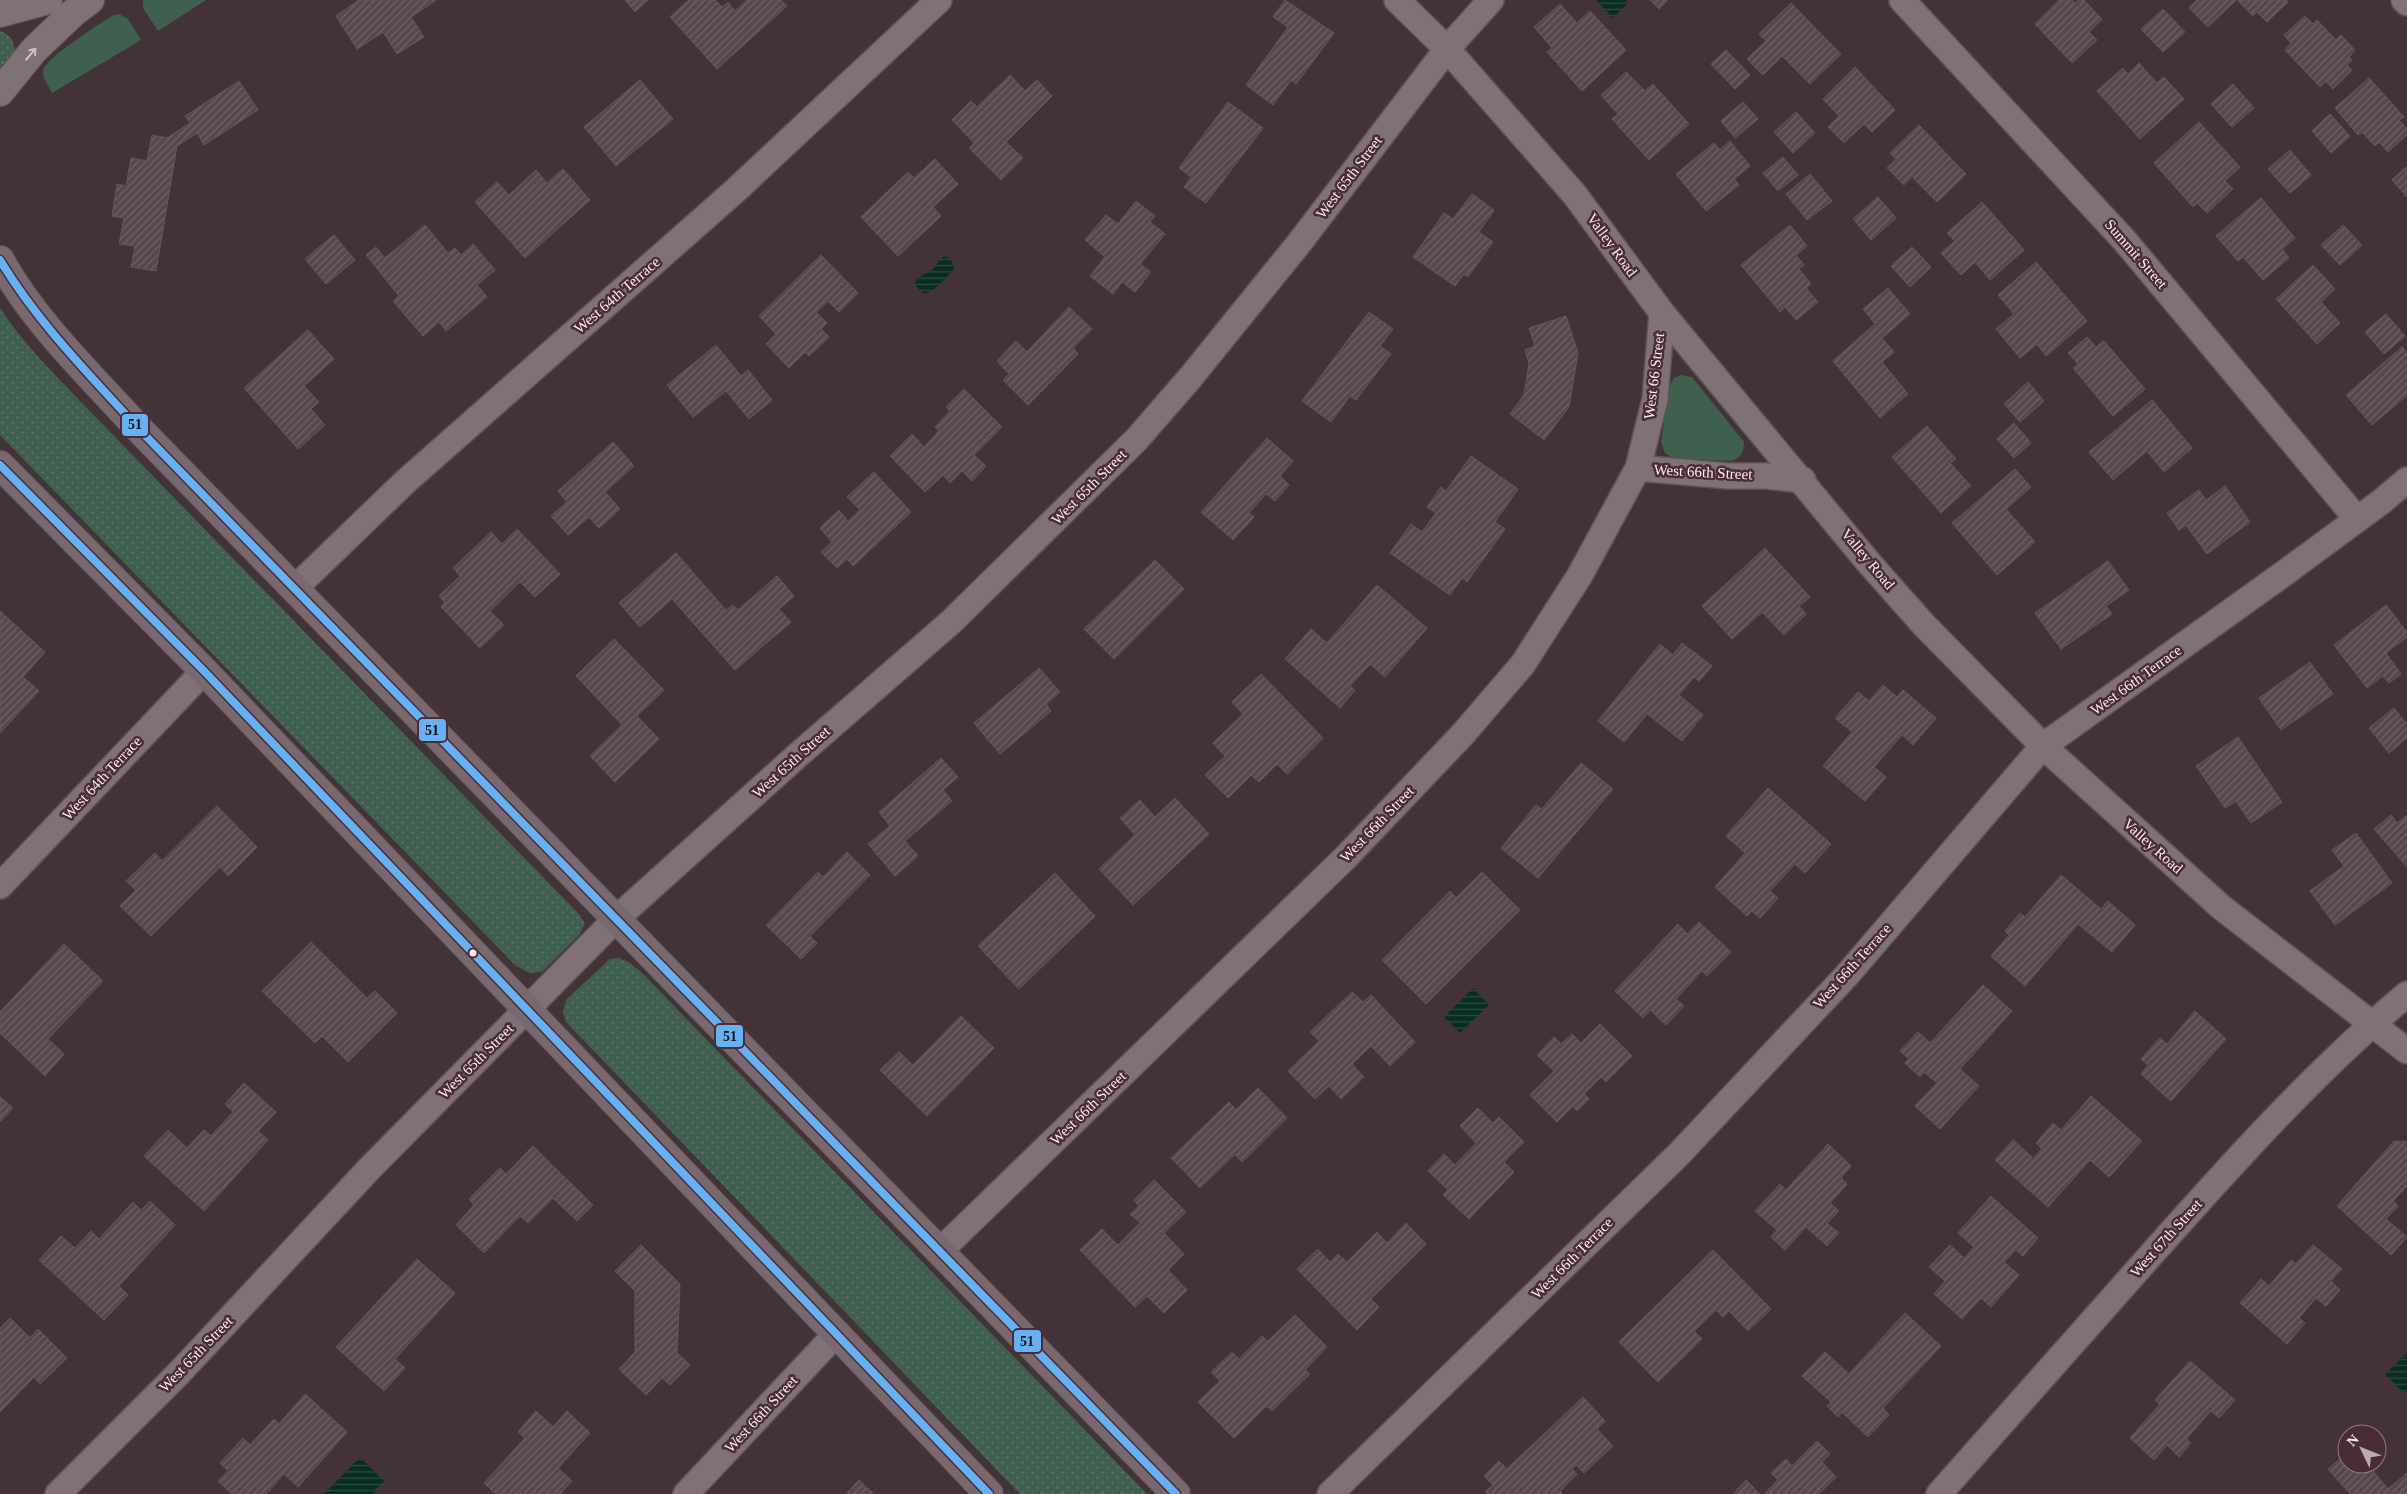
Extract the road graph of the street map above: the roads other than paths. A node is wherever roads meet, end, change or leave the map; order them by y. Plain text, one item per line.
1 (48, 0) edge
2 (90, 0) edge
3 (939, 0) edge
4 (1397, 0) edge
5 (1491, 0) edge
6 (1902, 0) edge
7 (2404, 0) edge
8 (2407, 3) edge
9 (0, 13) edge
10 (1447, 49) junction
11 (0, 92) edge
12 (0, 260) edge
13 (1662, 313) junction
14 (0, 465) edge
15 (1638, 468) junction
16 (1803, 480) junction
17 (2407, 480) edge
18 (2357, 519) junction
19 (294, 588) junction
20 (204, 671) junction
21 (2043, 746) junction
22 (0, 886) edge
23 (617, 918) junction
24 (2407, 994) edge
25 (526, 1010) junction
26 (2371, 1025) junction
27 (2407, 1051) edge
28 (941, 1250) junction
29 (837, 1333) junction
30 (58, 1494) edge
31 (686, 1494) edge
32 (989, 1494) edge
33 (1176, 1494) edge
34 (1330, 1494) edge
35 (1939, 1494) edge

1 - 9 main road
11 -> 2 main road
3 - 19 street, West 64th Terrace
4 - 10 street, Valley Road
5 - 10 street, West 65th Street
6 - 18 street, Summit Street
7 - 8 street
10 - 13 street, Valley Road
10 - 23 street, West 65th Street
12 - 19 main road
13 - 15 street, West 66 Street
13 - 16 street, Valley Road
14 - 20 main road
15 - 16 street, West 66th Street
15 - 28 street, West 66th Street
16 - 21 street, Valley Road
17 - 18 street, West 66th Terrace
18 - 21 street, West 66th Terrace
19 - 23 main road
20 - 22 street, West 64th Terrace
20 - 25 main road
21 - 26 street, Valley Road
21 - 34 street, West 66th Terrace
23 - 25 street, West 65th Street
23 - 28 main road
24 - 26 street, West 67th Street
25 - 29 main road
25 - 30 street, West 65th Street
26 - 27 street, Valley Road
26 - 35 street, West 67th Street
28 - 33 main road
29 - 31 street, West 66th Street
29 - 32 main road

